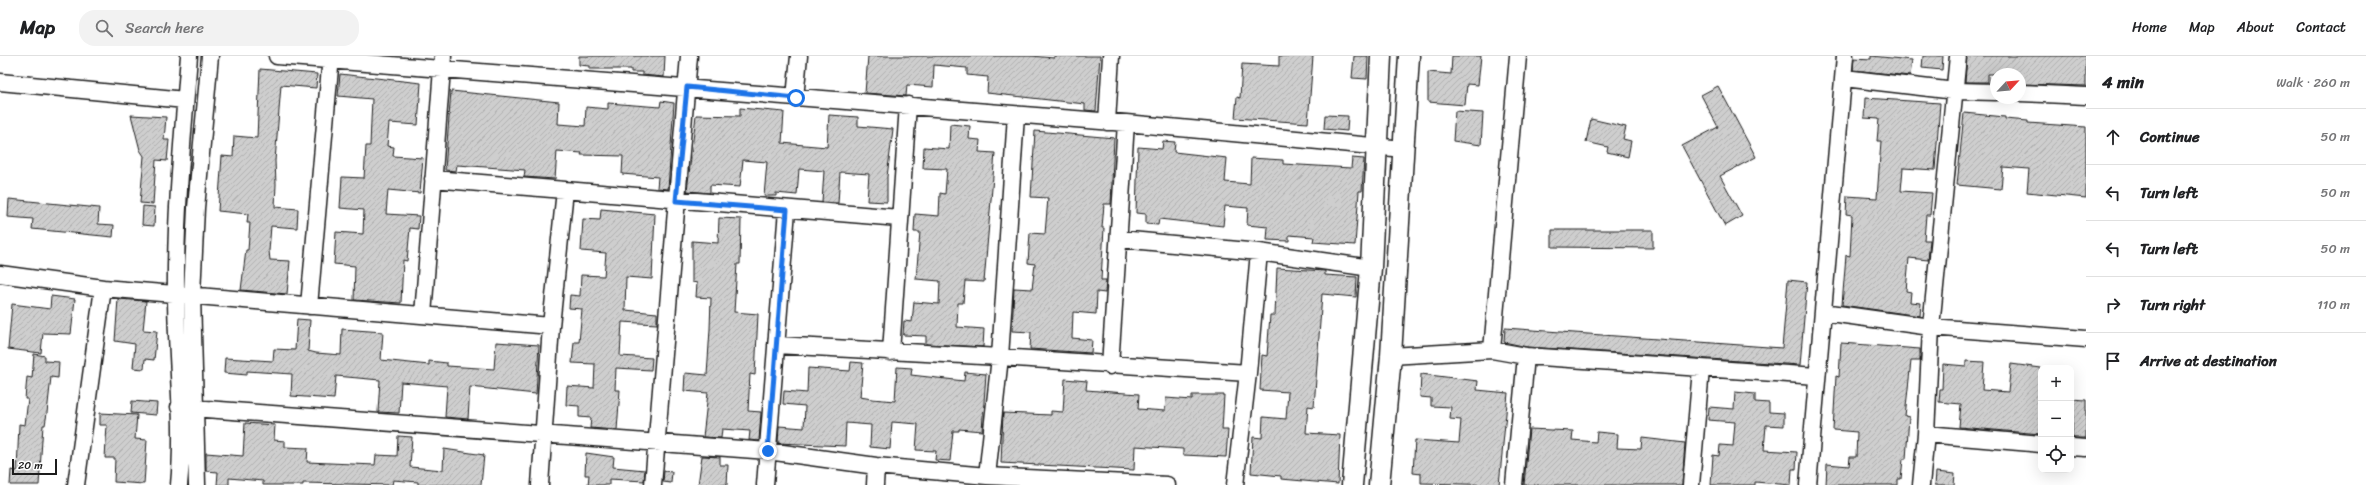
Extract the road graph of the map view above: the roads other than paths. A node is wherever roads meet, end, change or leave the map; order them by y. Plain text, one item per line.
1 (189, 56) edge
2 (210, 56) edge
3 (276, 56) edge
4 (689, 56) edge
5 (799, 56) edge
6 (1111, 56) edge
7 (1381, 56) edge
8 (1409, 56) edge
9 (1518, 56) edge
10 (1845, 56) edge
11 (1958, 56) edge
12 (331, 59) edge
13 (443, 62) edge
14 (1844, 78) junction
15 (0, 82) edge
16 (687, 87) junction
17 (1955, 91) junction
18 (1990, 92) edge
19 (2026, 93) edge
20 (2086, 96) edge
21 (796, 98) junction
22 (185, 100) junction
23 (908, 106) junction
24 (1016, 115) junction
25 (1107, 122) junction
26 (1126, 123) junction
27 (1376, 146) junction
28 (1404, 149) junction
29 (433, 179) junction
30 (565, 190) junction
31 (676, 201) junction
32 (787, 210) junction
33 (899, 218) junction
34 (1120, 239) junction
35 (1259, 252) junction
36 (1371, 268) junction
37 (0, 274) edge
38 (103, 288) junction
39 (176, 294) junction
40 (192, 295) junction
41 (309, 306) junction
42 (1823, 312) junction
43 (423, 315) junction
44 (552, 326) junction
45 (1931, 328) junction
46 (2086, 339) edge
47 (776, 345) junction
48 (1492, 350) junction
49 (891, 352) junction
50 (1391, 356) junction
51 (1526, 356) junction
52 (1000, 357) junction
53 (1110, 366) junction
54 (1701, 369) junction
55 (1248, 373) junction
56 (1817, 376) junction
57 (179, 408) junction
58 (196, 408) junction
59 (544, 434) junction
60 (1926, 434) junction
61 (657, 443) junction
62 (2038, 444) edge
63 (2074, 447) edge
64 (2086, 448) edge
65 (768, 451) junction
66 (876, 466) junction
67 (987, 476) junction
68 (76, 485) edge
69 (179, 485) edge
70 (198, 485) edge
71 (540, 485) edge
72 (653, 485) edge
73 (765, 485) edge
74 (874, 485) edge
75 (1167, 485) edge
76 (1234, 485) edge
77 (1352, 485) edge
78 (1379, 485) edge
79 (1514, 485) edge
80 (1691, 485) edge
81 (1808, 485) edge
82 (1921, 485) edge

1 - 22 street
2 - 40 street
3 - 12 street
4 - 16 street
5 - 21 street
6 - 25 street
7 - 27 main road
8 - 28 main road
9 - 48 street
10 - 14 street
11 - 17 street
12 - 13 street
12 - 41 street
13 - 16 street
13 - 29 street
14 - 17 street
14 - 42 street
15 - 22 street
16 - 21 street
16 - 31 street
17 - 18 street
17 - 45 street
19 - 20 street
21 - 23 street
22 - 39 street
23 - 24 street
23 - 33 street
24 - 25 street
24 - 52 street
25 - 26 street
26 - 27 street
26 - 34 street
27 - 28 street
27 - 36 main road
28 - 50 main road
29 - 30 street
29 - 43 street
30 - 31 street
30 - 44 street
31 - 32 street
31 - 61 street
32 - 33 street
32 - 47 street
33 - 49 street
34 - 35 street
34 - 53 street
35 - 36 street
35 - 55 street
36 - 77 main road
37 - 38 street
38 - 39 street
38 - 68 street
39 - 40 street
39 - 57 street
40 - 41 street
40 - 58 street
41 - 43 street
42 - 45 street
42 - 56 street
43 - 44 street
44 - 59 street
45 - 46 street
45 - 60 street
47 - 49 street
47 - 65 street
48 - 50 street
48 - 51 street
49 - 52 street
50 - 78 main road
51 - 54 street
51 - 79 street
52 - 53 street
52 - 67 street
53 - 55 street
54 - 56 street
54 - 80 street
55 - 76 street
56 - 81 street
57 - 58 street
57 - 69 street
58 - 59 street
58 - 70 street
59 - 61 street
59 - 71 street
60 - 62 street
60 - 82 street
61 - 65 street
61 - 72 street
63 - 64 street
65 - 66 street
65 - 73 street
66 - 67 street
66 - 74 street
67 - 75 street

